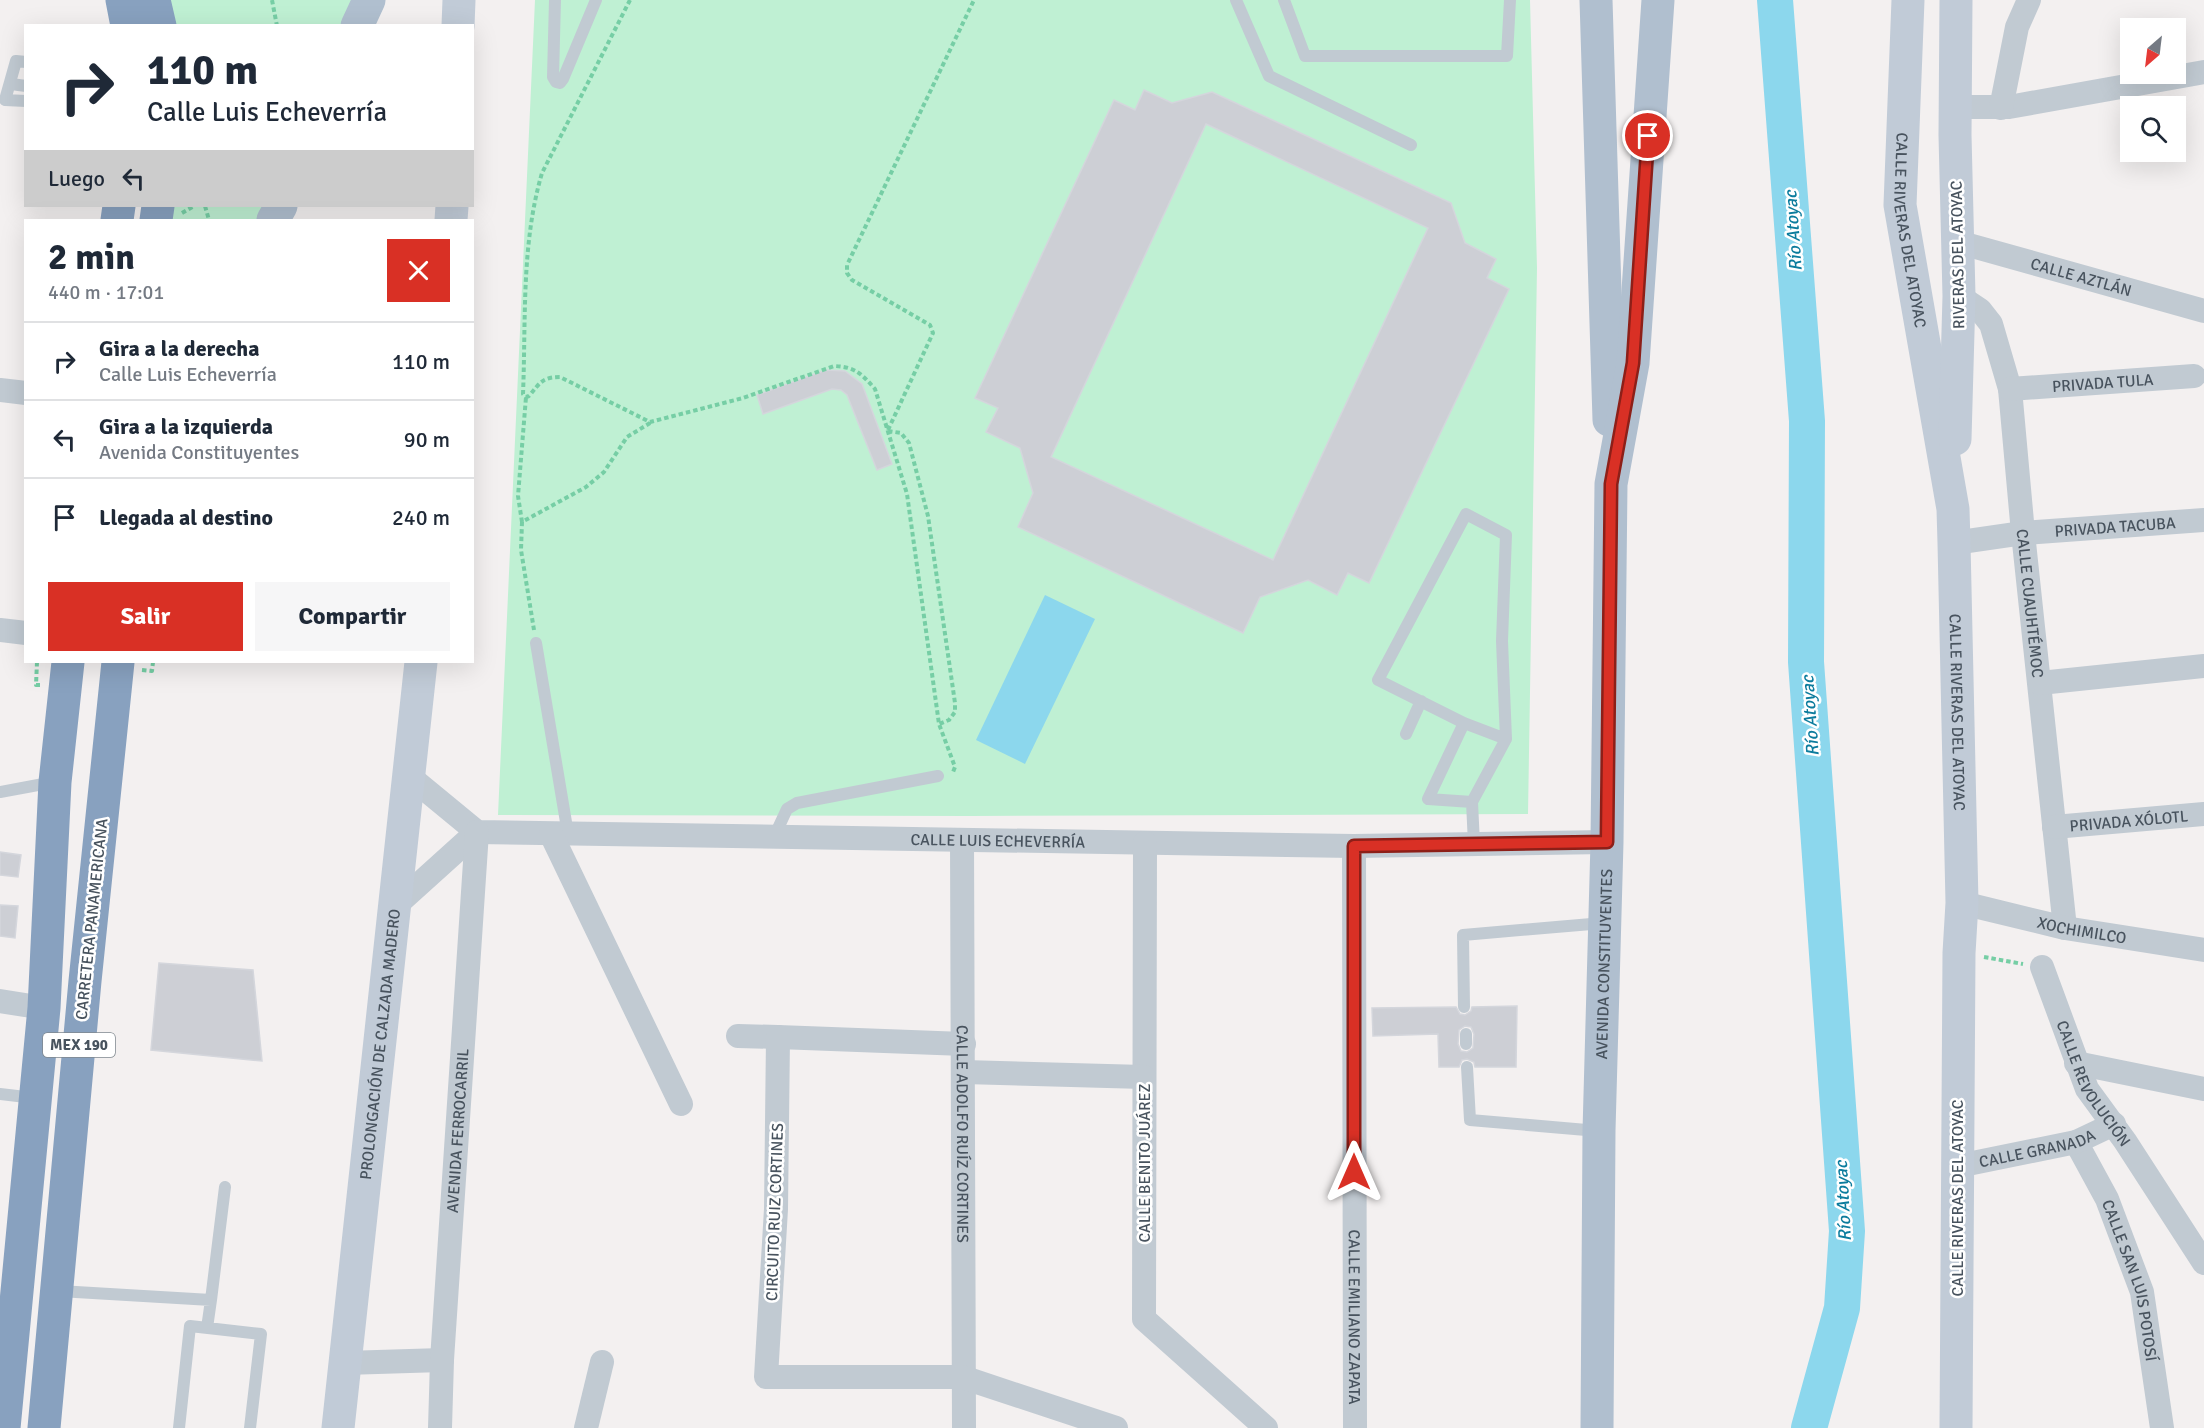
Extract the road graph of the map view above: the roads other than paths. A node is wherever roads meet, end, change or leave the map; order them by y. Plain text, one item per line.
1 (122, 0) edge
2 (154, 0) edge
3 (369, 0) edge
4 (459, 0) edge
5 (555, 0) edge
6 (596, 0) edge
7 (1236, 0) edge
8 (1284, 0) edge
9 (1510, 0) edge
10 (1596, 0) edge
11 (1658, 0) edge
12 (1908, 0) edge
13 (1956, 0) edge
14 (2030, 0) edge
15 (127, 24) edge
16 (160, 24) edge
17 (358, 24) edge
18 (458, 24) edge
19 (24, 62) edge
20 (2204, 72) edge
21 (11, 84) junction
22 (24, 86) edge
23 (24, 101) edge
24 (1955, 104) junction
25 (2001, 108) junction
26 (1411, 145) dead end
27 (1958, 242) junction
28 (1959, 297) junction
29 (2204, 311) edge
30 (2194, 376) dead end
31 (2010, 389) junction
32 (0, 390) edge
33 (24, 393) edge
34 (1611, 484) junction
35 (1953, 509) junction
36 (2204, 520) edge
37 (2023, 533) junction
38 (1954, 543) junction
39 (0, 630) edge
40 (24, 633) edge
41 (536, 642) road end
42 (68, 663) edge
43 (118, 663) edge
44 (421, 663) edge
45 (2204, 666) edge
46 (2040, 683) junction
47 (1421, 702) junction
48 (1464, 723) junction
49 (1406, 734) dead end
50 (1506, 739) junction
51 (409, 776) junction
52 (938, 776) road end
53 (55, 782) junction
54 (0, 792) edge
55 (1472, 802) junction
56 (2204, 814) edge
57 (2054, 827) junction
58 (477, 832) junction
59 (560, 834) junction
60 (774, 837) junction
61 (962, 840) junction
62 (1607, 842) junction
63 (1145, 843) junction
64 (1474, 844) junction
65 (1354, 846) junction
66 (1962, 903) junction
67 (395, 906) junction
68 (1605, 923) junction
69 (2066, 928) junction
70 (2204, 950) edge
71 (2042, 967) road end
72 (0, 1001) edge
73 (1464, 1007) dead end
74 (44, 1008) junction
75 (738, 1036) dead end
76 (778, 1037) junction
77 (964, 1044) junction
78 (2076, 1063) junction
79 (1467, 1066) dead end
80 (964, 1072) junction
81 (1144, 1077) junction
82 (2204, 1089) edge
83 (0, 1094) edge
84 (36, 1098) junction
85 (681, 1104) dead end
86 (2114, 1124) junction
87 (1599, 1131) junction
88 (2076, 1142) junction
89 (1958, 1167) junction
90 (225, 1187) dead end
91 (2202, 1258) edge
92 (57, 1291) junction
93 (211, 1300) junction
94 (207, 1328) junction
95 (442, 1360) junction
96 (602, 1362) dead end
97 (345, 1363) junction
98 (962, 1377) junction
99 (4, 1428) edge
100 (44, 1428) edge
101 (179, 1428) edge
102 (250, 1428) edge
103 (338, 1428) edge
104 (440, 1428) edge
105 (586, 1428) edge
106 (964, 1428) edge
107 (1116, 1428) edge
108 (1266, 1428) edge
109 (1355, 1428) edge
110 (1597, 1428) edge
111 (1956, 1428) edge
112 (2162, 1428) edge

1 - 15 highway
2 - 16 highway
3 - 17 main road
4 - 18 street
5 - 6 lane
7 - 26 lane
8 - 9 lane
10 - 34 main road
11 - 34 main road, AVENIDA CONSTITUYENTES
12 - 35 street, CALLE RIVERAS DEL ATOYAC
13 - 24 street, RIVERAS DEL ATOYAC
14 - 25 street
19 - 21 lane
20 - 25 street
21 - 22 lane
21 - 23 lane
24 - 25 street
24 - 27 street, RIVERAS DEL ATOYAC
27 - 28 street, RIVERAS DEL ATOYAC
27 - 29 street, CALLE AZTLÁN
28 - 31 street, CALLE CUAUHTÉMOC
28 - 35 street, RIVERAS DEL ATOYAC
30 - 31 street, PRIVADA TULA
31 - 37 street, CALLE CUAUHTÉMOC
32 - 33 street
34 - 62 main road, AVENIDA CONSTITUYENTES
35 - 38 street, CALLE RIVERAS DEL ATOYAC
36 - 37 street, PRIVADA TACUBA
37 - 38 street, PRIVADA TACUBA
37 - 46 street, CALLE CUAUHTÉMOC
38 - 66 street, CALLE RIVERAS DEL ATOYAC
39 - 40 street
41 - 59 lane
42 - 53 highway, MEX 190
43 - 92 highway, CARRETERA PANAMERICANA / MEX 190
44 - 51 street, PROLONGACIÓN DE CALZADA MADERO
45 - 46 street
46 - 57 street, CALLE CUAUHTÉMOC
47 - 48 lane
47 - 49 lane
47 - 50 lane
48 - 50 lane
48 - 55 lane
50 - 55 lane
51 - 58 street
51 - 67 street, PROLONGACIÓN DE CALZADA MADERO
52 - 60 lane
53 - 54 lane
53 - 74 highway, MEX 190
55 - 64 lane
56 - 57 street, PRIVADA XÓLOTL
57 - 69 street, CALLE CUAUHTÉMOC
58 - 59 street, CALLE LUIS ECHEVERRÍA
58 - 67 street
58 - 95 street, AVENIDA FERROCARRIL
59 - 60 street, CALLE LUIS ECHEVERRÍA
59 - 85 street
60 - 61 street, CALLE LUIS ECHEVERRÍA
61 - 63 street, CALLE LUIS ECHEVERRÍA
61 - 77 street, CALLE ADOLFO RUÍZ CORTINES
62 - 64 street, CALLE LUIS ECHEVERRÍA
62 - 68 main road, AVENIDA CONSTITUYENTES
63 - 65 street, CALLE LUIS ECHEVERRÍA
63 - 81 street, CALLE BENITO JUÁREZ
64 - 65 street, CALLE LUIS ECHEVERRÍA
65 - 109 street, CALLE EMILIANO ZAPATA
66 - 69 street, XOCHIMILCO
66 - 89 street, CALLE RIVERAS DEL ATOYAC
67 - 97 street, PROLONGACIÓN DE CALZADA MADERO
68 - 73 lane
68 - 87 main road, AVENIDA CONSTITUYENTES
69 - 70 street, XOCHIMILCO
71 - 78 street, CALLE REVOLUCIÓN
72 - 74 street
74 - 84 highway, MEX 190
75 - 76 street
76 - 77 street
76 - 98 street, CIRCUITO RUIZ CORTINES
77 - 80 street, CALLE ADOLFO RUÍZ CORTINES
78 - 82 street
78 - 86 street, CALLE REVOLUCIÓN
79 - 87 lane
80 - 81 street
80 - 98 street, CALLE ADOLFO RUÍZ CORTINES
81 - 108 street, CALLE BENITO JUÁREZ
83 - 84 lane
84 - 99 highway, MEX 190
86 - 88 street, CALLE GRANADA
86 - 91 street, CALLE REVOLUCIÓN
87 - 110 main road, AVENIDA CONSTITUYENTES
88 - 89 street, CALLE GRANADA
88 - 112 street, CALLE SAN LUIS POTOSÍ
89 - 111 street, CALLE RIVERAS DEL ATOYAC
90 - 93 lane
92 - 93 lane
92 - 100 highway, CARRETERA PANAMERICANA / MEX 190
93 - 94 lane
94 - 101 lane
94 - 102 lane
95 - 97 street
95 - 104 street, AVENIDA FERROCARRIL
96 - 105 street
97 - 103 street, PROLONGACIÓN DE CALZADA MADERO
98 - 106 street, CALLE ADOLFO RUÍZ CORTINES
98 - 107 street

